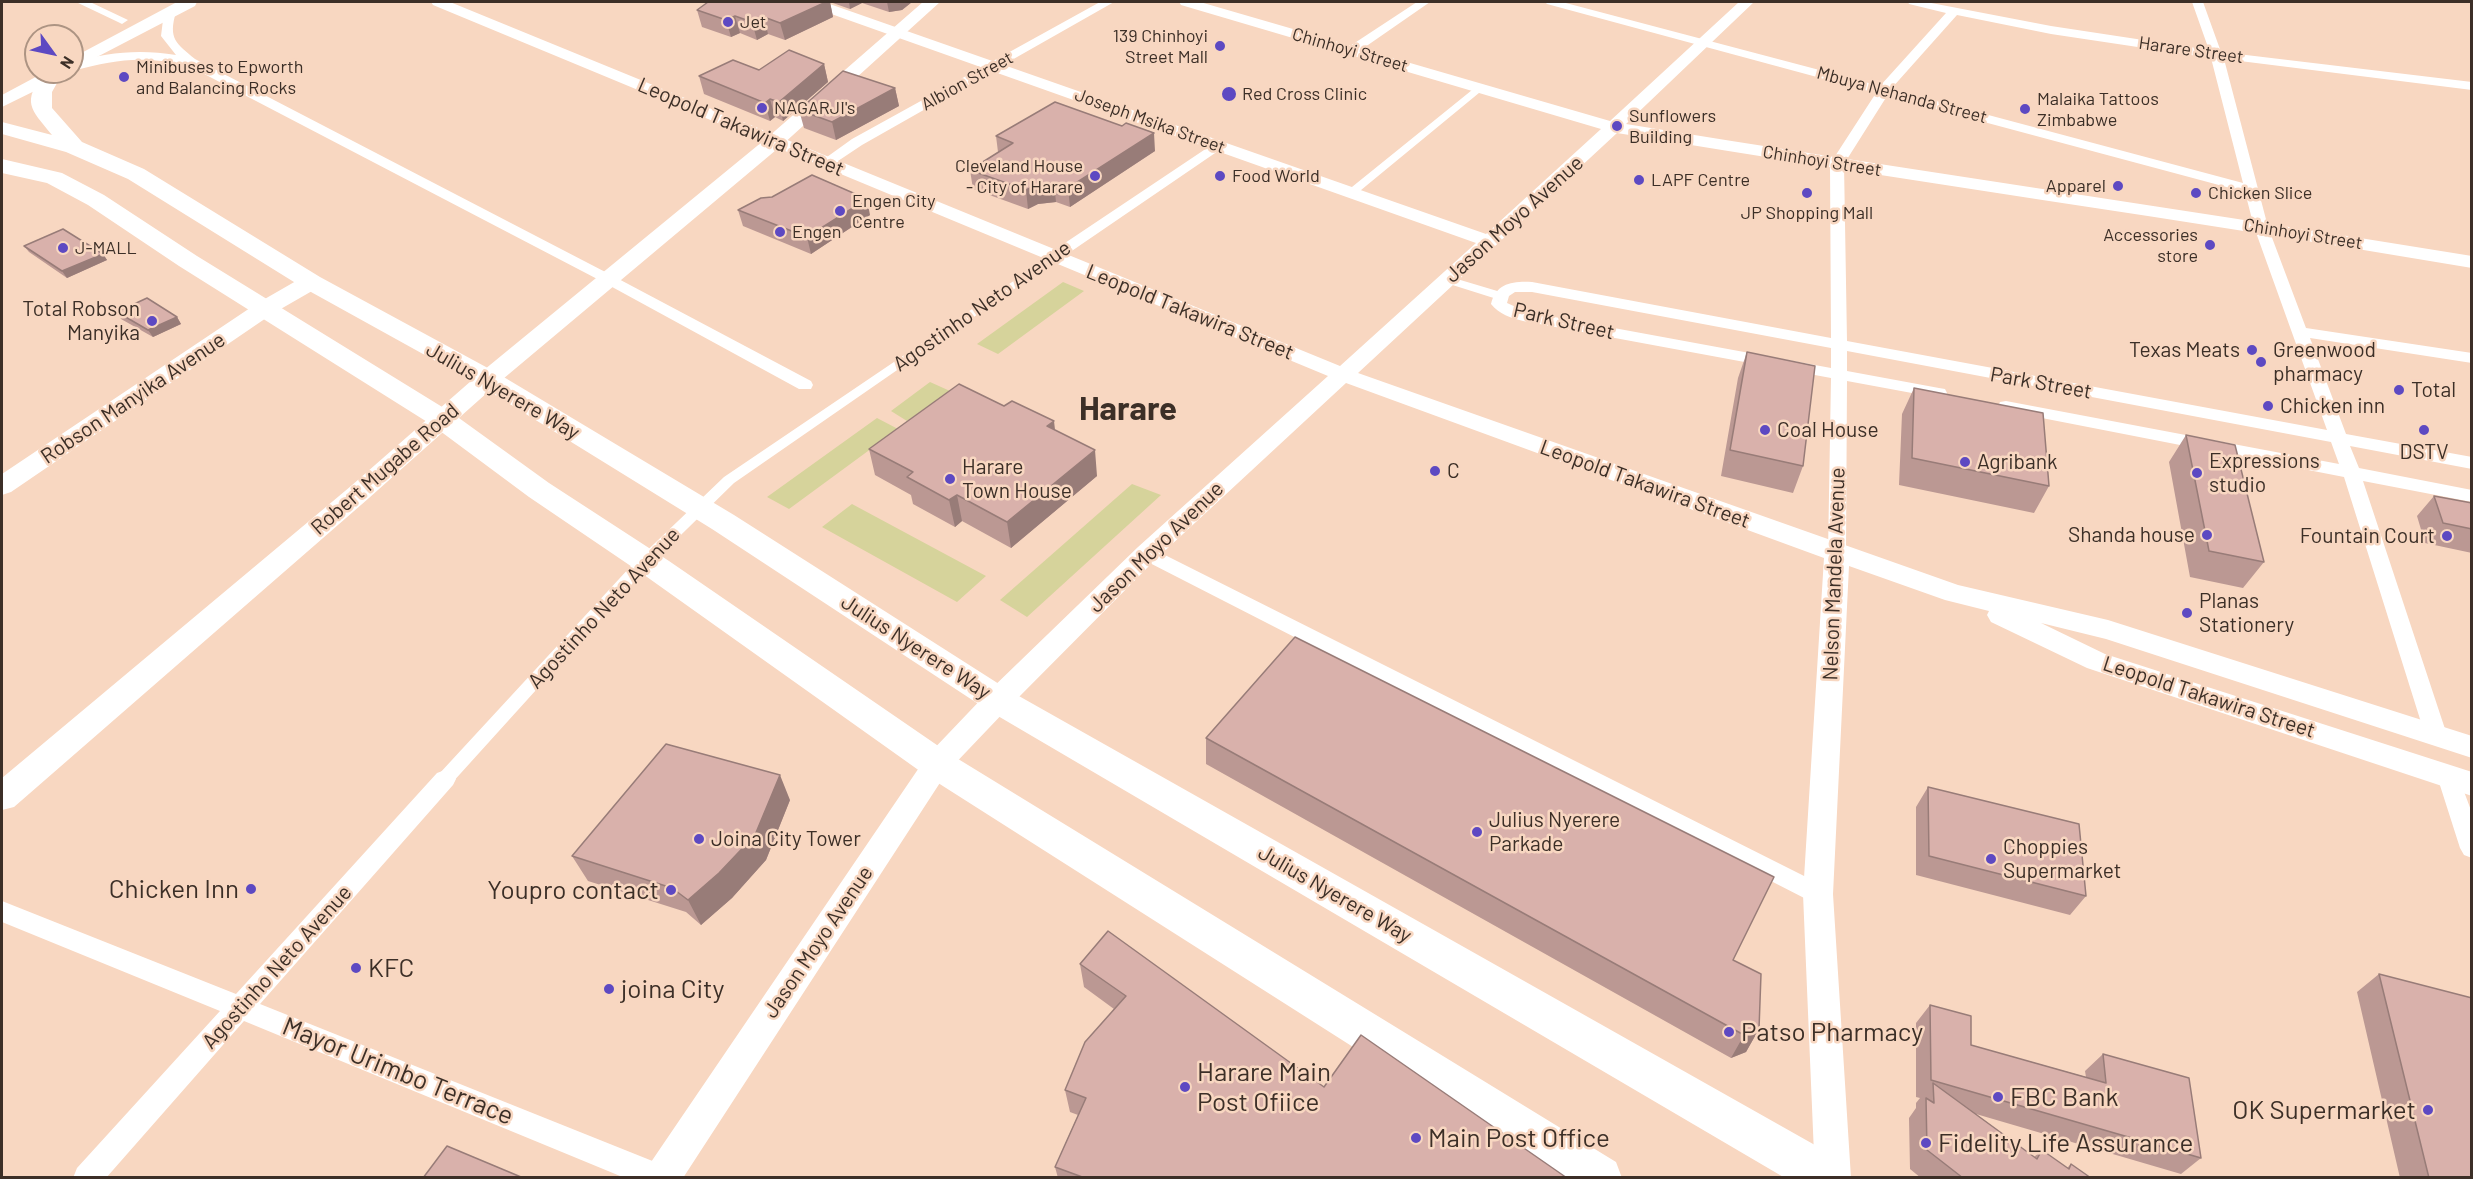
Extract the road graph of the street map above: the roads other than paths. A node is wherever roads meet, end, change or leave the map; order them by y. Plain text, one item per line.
1 (82, 2) edge
2 (154, 2) edge
3 (189, 2) edge
4 (438, 2) edge
5 (811, 2) edge
6 (932, 2) edge
7 (1108, 2) edge
8 (1186, 2) edge
9 (1424, 2) edge
10 (1551, 2) edge
11 (1747, 2) edge
12 (1913, 2) edge
13 (2198, 2) edge
14 (1954, 11) junction
15 (170, 12) junction
16 (122, 20) junction
17 (898, 32) junction
18 (84, 39) edge
19 (1704, 43) junction
20 (1351, 51) junction
21 (2216, 54) junction
22 (84, 59) edge
23 (191, 62) junction
24 (84, 63) edge
25 (995, 65) junction
26 (25, 84) edge
27 (41, 84) edge
28 (2472, 86) edge
29 (1480, 88) junction
30 (1884, 90) junction
31 (2, 102) edge
32 (1613, 127) junction
33 (2, 128) edge
34 (775, 141) junction
35 (1216, 146) junction
36 (74, 147) junction
37 (827, 162) junction
38 (1837, 164) junction
39 (2, 166) edge
40 (2252, 190) junction
41 (1351, 193) junction
42 (2260, 226) junction
43 (1490, 241) junction
44 (1055, 255) junction
45 (2472, 262) edge
46 (608, 279) junction
47 (1447, 280) junction
48 (310, 282) junction
49 (1500, 296) junction
50 (264, 309) junction
51 (2299, 332) junction
52 (1839, 346) junction
53 (2472, 358) edge
54 (1341, 374) junction
55 (1839, 374) junction
56 (488, 379) junction
57 (805, 386) dead end
58 (1956, 397) edge
59 (1990, 403) edge
60 (442, 419) junction
61 (2337, 437) junction
62 (2472, 463) edge
63 (2350, 472) junction
64 (2, 486) edge
65 (2472, 496) edge
66 (1147, 553) junction
67 (1837, 553) junction
68 (1954, 593) junction
69 (998, 700) junction
70 (2436, 735) junction
71 (2472, 747) edge
72 (938, 764) junction
73 (445, 779) joint
74 (2460, 780) edge
75 (2, 796) edge
76 (2472, 848) edge
77 (1818, 894) junction
78 (2, 911) edge
79 (240, 1008) junction
80 (87, 1178) edge
81 (661, 1178) edge
82 (1600, 1178) edge
83 (1831, 1178) edge

1 - 16 street
2 - 16 main road
3 - 15 main road
4 - 34 street, Leopold Takawira Street
5 - 17 street, Joseph Msika Street
6 - 17 main road, Robert Mugabe Road
7 - 25 street, Albion Street
8 - 20 street, Chinhoyi Street
9 - 20 street
10 - 19 street, Mbuya Nehanda Street
11 - 19 street, Jason Moyo Avenue
12 - 14 street, Harare Street
13 - 21 street
14 - 21 street, Harare Street
14 - 30 street
15 - 22 main road
15 - 23 street
16 - 18 main road
17 - 25 street, Joseph Msika Street
17 - 34 main road, Robert Mugabe Road
19 - 30 street, Mbuya Nehanda Street
19 - 32 street, Jason Moyo Avenue
20 - 29 street, Chinhoyi Street
21 - 28 street, Harare Street
21 - 40 street
23 - 24 street
23 - 46 street
25 - 35 street, Joseph Msika Street
25 - 37 street, Albion Street
26 - 31 main road
27 - 36 main road
29 - 32 street, Chinhoyi Street
29 - 41 street
30 - 38 street
30 - 40 street, Mbuya Nehanda Street
32 - 38 street, Chinhoyi Street
32 - 43 street, Jason Moyo Avenue
33 - 36 main road, Julius Nyerere Way
34 - 37 street, Leopold Takawira Street
34 - 46 main road, Robert Mugabe Road
35 - 41 street, Joseph Msika Street
35 - 44 street, Agostinho Neto Avenue
36 - 48 main road, Julius Nyerere Way
37 - 44 street, Leopold Takawira Street
38 - 42 street, Chinhoyi Street
38 - 52 street, Nelson Mandela Avenue
39 - 50 main road
40 - 42 street
41 - 43 street, Joseph Msika Street
42 - 45 street, Chinhoyi Street
42 - 51 street
43 - 47 street, Jason Moyo Avenue
44 - 54 street, Leopold Takawira Street
44 - 73 street, Agostinho Neto Avenue
46 - 56 main road, Robert Mugabe Road
46 - 57 street
47 - 49 street
47 - 54 street, Jason Moyo Avenue
48 - 50 main road, Robson Manyika Avenue
48 - 56 main road, Julius Nyerere Way
49 - 52 street, Park Street
49 - 55 street, Park Street
50 - 60 main road
50 - 64 main road, Robson Manyika Avenue
51 - 53 street
51 - 61 street
52 - 55 street, Nelson Mandela Avenue
52 - 61 street, Park Street
54 - 66 street, Jason Moyo Avenue
54 - 67 street, Leopold Takawira Street
55 - 58 street, Park Street
55 - 67 street, Nelson Mandela Avenue
56 - 60 main road, Robert Mugabe Road
56 - 69 main road, Julius Nyerere Way
59 - 63 street, Park Street
60 - 72 main road
60 - 75 main road, Robert Mugabe Road
61 - 62 street, Park Street
61 - 63 street
63 - 65 street, Park Street
63 - 70 street
66 - 69 street, Jason Moyo Avenue
66 - 77 street
67 - 68 street, Leopold Takawira Street
67 - 77 street, Nelson Mandela Avenue
68 - 70 street, Leopold Takawira Street
68 - 74 street, Leopold Takawira Street
69 - 72 street, Jason Moyo Avenue
69 - 83 main road, Julius Nyerere Way
70 - 71 street, Leopold Takawira Street
72 - 81 street, Jason Moyo Avenue
72 - 82 main road
73 - 79 street, Agostinho Neto Avenue
74 - 76 street
77 - 83 street, Nelson Mandela Avenue
78 - 79 street, Mayor Urimbo Terrace
79 - 80 street, Agostinho Neto Avenue
79 - 81 street, Mayor Urimbo Terrace

